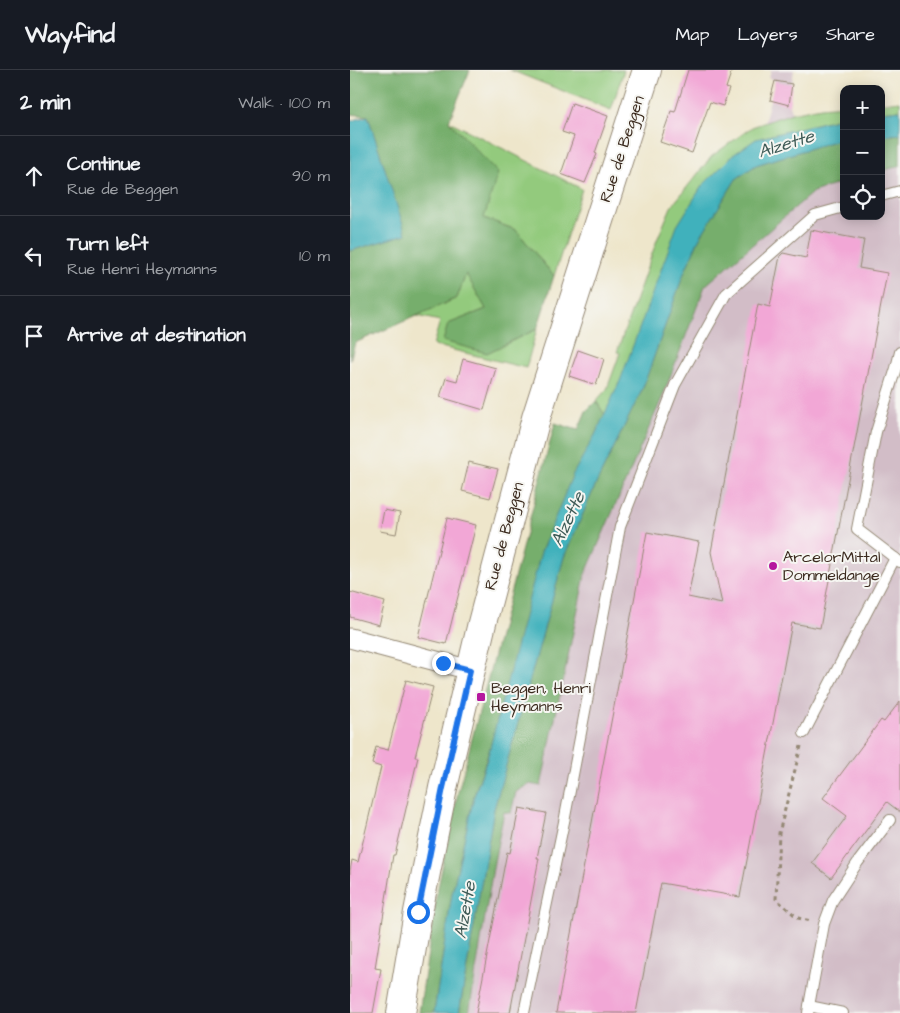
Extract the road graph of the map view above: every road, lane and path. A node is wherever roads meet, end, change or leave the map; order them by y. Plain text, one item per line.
1 (647, 70) edge
2 (900, 191) edge
3 (885, 195) edge
4 (840, 207) edge
5 (900, 352) edge
6 (898, 560) edge
7 (350, 638) edge
8 (470, 670) junction
9 (804, 733) joint
10 (890, 820) dead end
11 (824, 924) junction
12 (808, 1009) edge
13 (401, 1013) edge
14 (524, 1013) edge
15 (843, 1013) edge

1 - 8 main road, Rue de Beggen
2 - 3 lane
4 - 14 lane
5 - 6 lane
6 - 9 lane
7 - 8 street
8 - 13 main road, Rue de Beggen
9 - 11 path
10 - 11 lane
11 - 12 lane
12 - 15 lane

